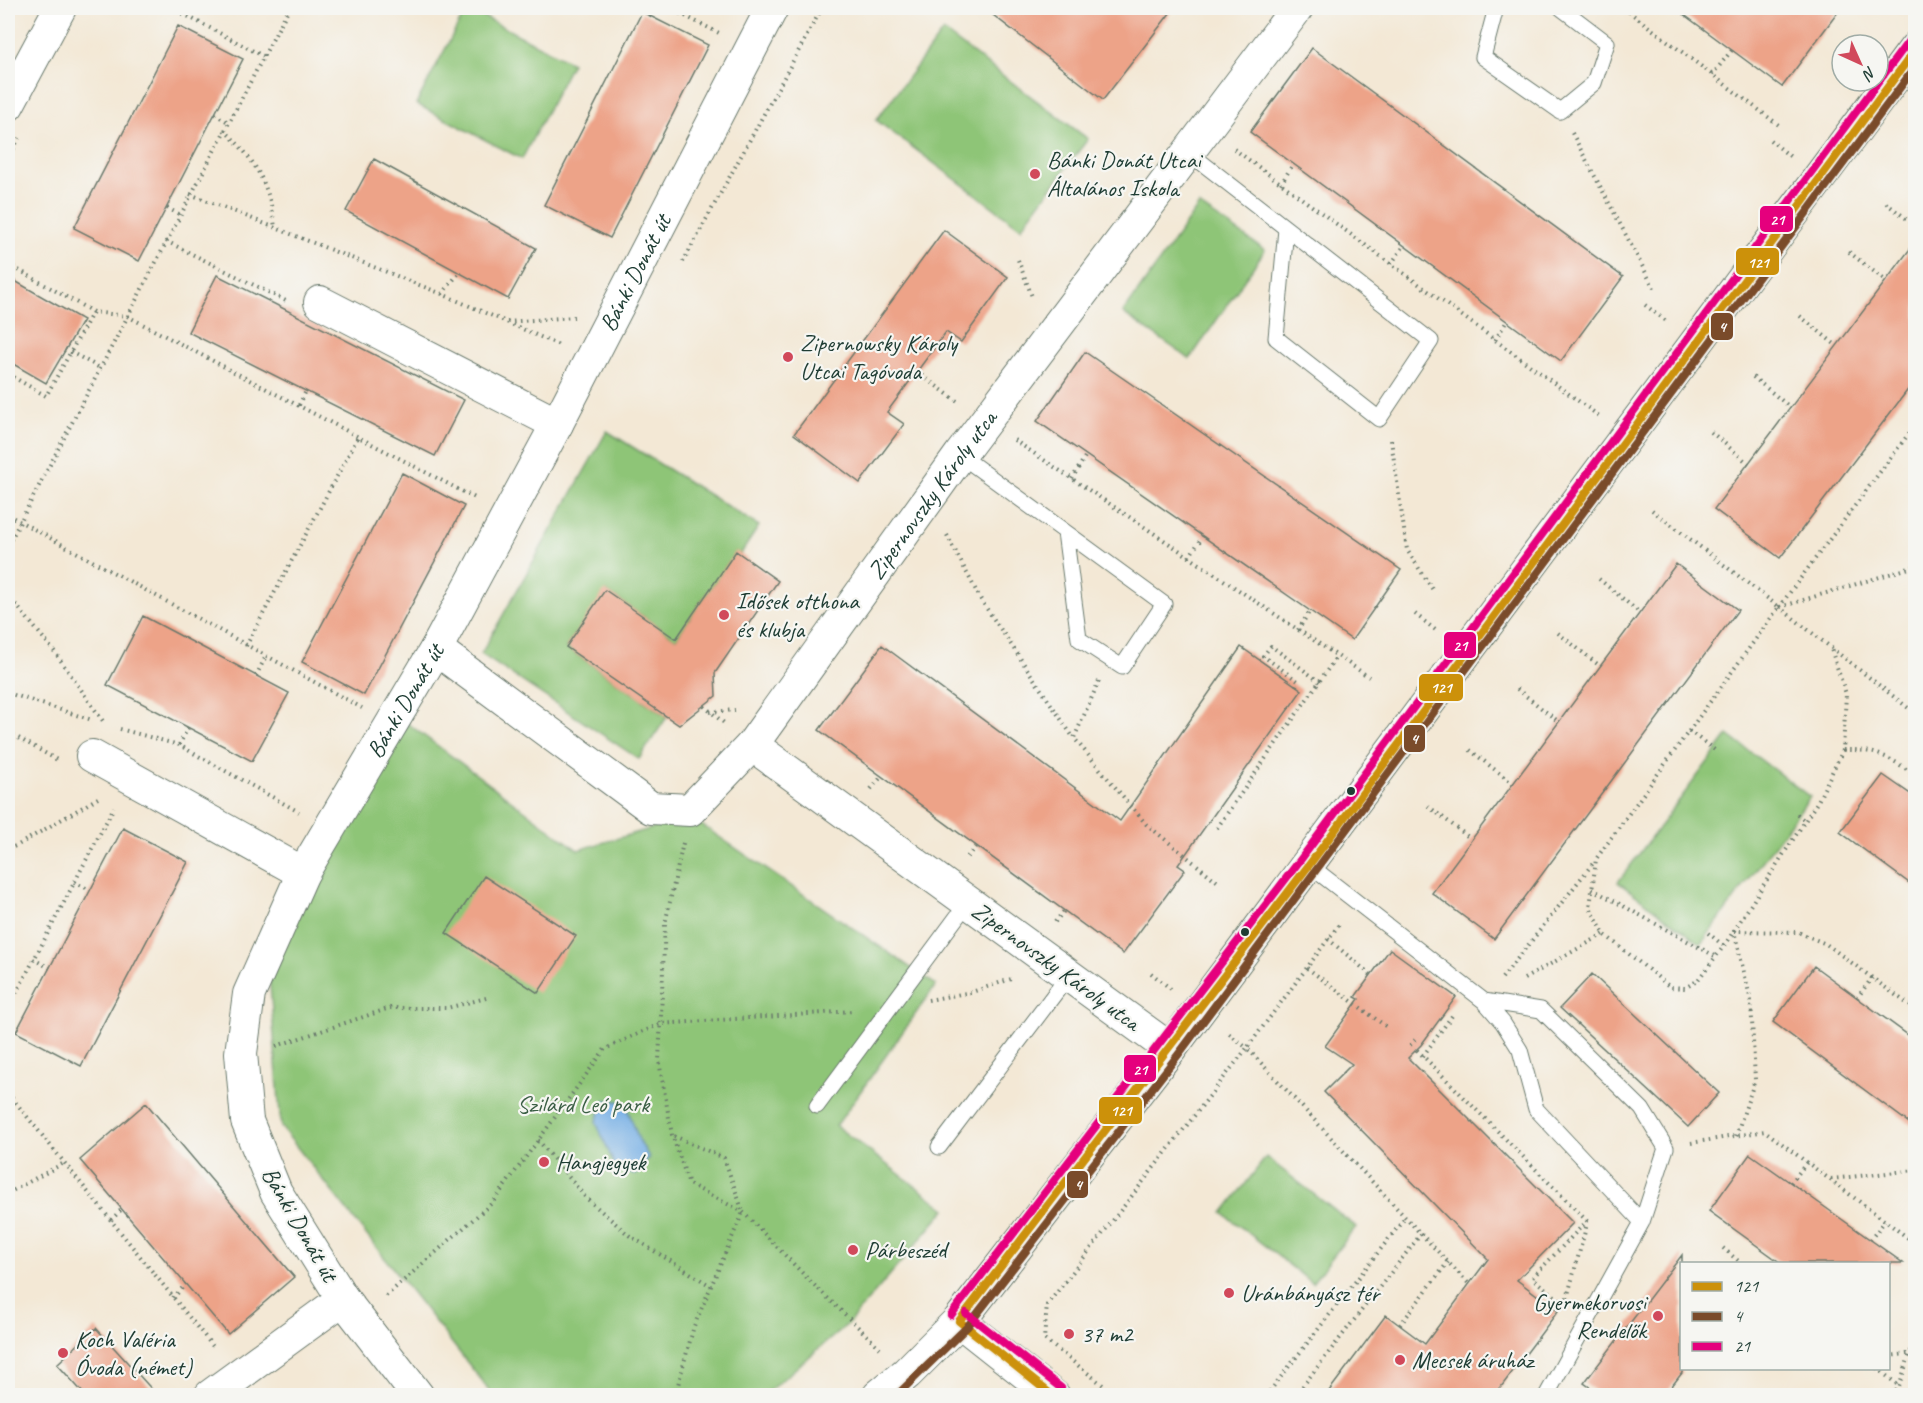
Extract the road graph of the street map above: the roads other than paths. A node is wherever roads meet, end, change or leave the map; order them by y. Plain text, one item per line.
1 (60, 8) edge
2 (772, 8) edge
3 (1297, 8) edge
4 (1496, 8) edge
5 (1561, 8) edge
6 (1916, 48) edge
7 (8, 105) edge
8 (1188, 152) junction
9 (1286, 228) junction
10 (320, 302) dead end
11 (557, 424) junction
12 (960, 455) junction
13 (1065, 532) junction
14 (436, 649) junction
15 (752, 745) junction
16 (92, 756) dead end
17 (1309, 865) junction
18 (303, 873) junction
19 (968, 902) junction
20 (1069, 975) junction
21 (1484, 1001) junction
22 (1170, 1049) junction
23 (818, 1106) dead end
24 (939, 1147) dead end
25 (1642, 1222) junction
26 (351, 1310) junction
27 (959, 1321) junction
28 (210, 1395) edge
29 (418, 1395) edge
30 (879, 1395) edge
31 (1054, 1395) edge
32 (1546, 1395) edge

1 - 7 street
2 - 11 street, Bánki Donát út
3 - 8 street, Zipernovszky Károly utca
4 - 5 lane
6 - 17 street
8 - 9 lane
8 - 12 street, Zipernovszky Károly utca
9 - 9 lane
10 - 11 street
11 - 14 street, Bánki Donát út
12 - 13 lane
12 - 15 street, Zipernovszky Károly utca
13 - 13 lane
14 - 15 street
14 - 18 street, Bánki Donát út
15 - 19 street, Zipernovszky Károly utca
16 - 18 street
17 - 21 lane
17 - 22 street
18 - 26 street, Bánki Donát út
19 - 20 street, Zipernovszky Károly utca
19 - 23 lane
20 - 22 street, Zipernovszky Károly utca
20 - 24 lane
21 - 25 lane
21 - 25 lane
22 - 27 street
25 - 32 lane
26 - 28 street
26 - 29 street, Bánki Donát út
27 - 30 street
27 - 31 street

